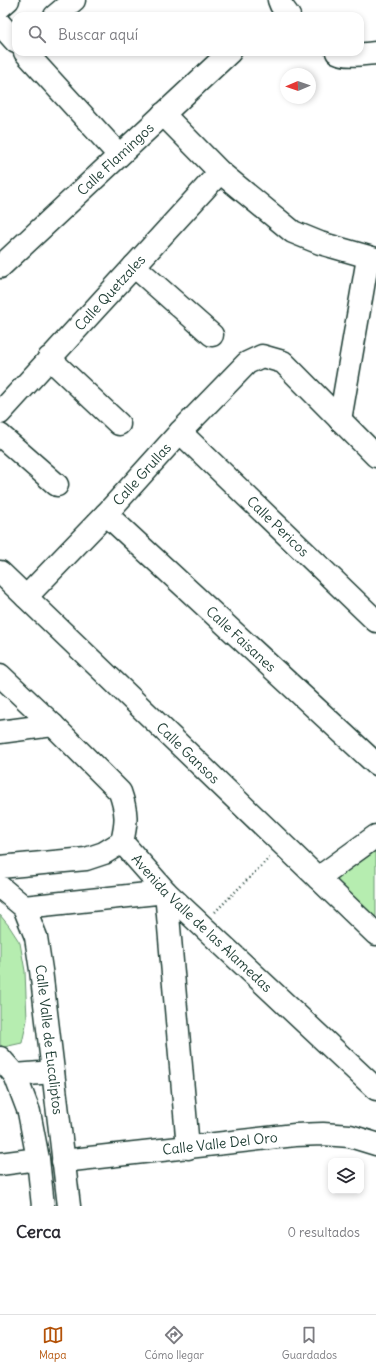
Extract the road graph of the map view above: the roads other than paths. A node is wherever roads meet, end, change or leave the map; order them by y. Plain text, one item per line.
1 (8, 0) edge
2 (74, 0) edge
3 (0, 7) edge
4 (60, 12) edge
5 (0, 24) edge
6 (12, 38) edge
7 (376, 53) edge
8 (364, 54) edge
9 (29, 56) edge
10 (226, 56) edge
11 (163, 114) junction
12 (119, 155) junction
13 (220, 172) junction
14 (372, 259) edge
15 (134, 266) junction
16 (0, 267) edge
17 (212, 335) dead end
18 (49, 358) junction
19 (0, 413) edge
20 (340, 420) junction
21 (119, 424) dead end
22 (180, 432) junction
23 (0, 435) edge
24 (376, 456) edge
25 (58, 485) dead end
26 (106, 514) junction
27 (0, 572) edge
28 (26, 597) junction
29 (376, 621) edge
30 (0, 675) edge
31 (53, 725) junction
32 (0, 732) edge
33 (376, 764) edge
34 (376, 836) edge
35 (122, 842) junction
36 (0, 867) edge
37 (318, 878) junction
38 (0, 887) edge
39 (166, 892) junction
40 (24, 907) junction
41 (376, 934) edge
42 (0, 1058) edge
43 (53, 1072) junction
44 (15, 1075) junction
45 (376, 1089) edge
46 (376, 1144) edge
47 (188, 1148) junction
48 (38, 1159) junction
49 (63, 1161) junction
50 (0, 1164) edge
51 (43, 1206) edge
52 (69, 1206) edge

1 - 3 street
2 - 4 street
5 - 6 street
7 - 8 street
9 - 12 street
10 - 11 street, Calle Flamingos
11 - 12 street, Calle Flamingos
11 - 13 street
12 - 16 street, Calle Flamingos
13 - 14 street
13 - 15 street, Calle Quetzales
14 - 20 street
15 - 17 street
15 - 18 street, Calle Quetzales
18 - 19 street, Calle Quetzales
18 - 21 street
20 - 22 street, Calle Grullas
20 - 24 street
22 - 26 street, Calle Grullas
22 - 29 street, Calle Pericos
23 - 25 street
26 - 28 street, Calle Grullas
26 - 33 street, Calle Faisanes
27 - 28 street, Calle Gansos
28 - 37 street, Calle Gansos
30 - 31 street
31 - 32 street
31 - 35 street
34 - 37 street
35 - 36 street, Avenida Valle de las Alamedas
35 - 39 street, Avenida Valle de las Alamedas
37 - 41 street, Calle Gansos
38 - 40 street, Calle Valle de Eucaliptos
39 - 40 street
39 - 45 street, Avenida Valle de las Alamedas
39 - 47 street
40 - 43 street, Calle Valle de Eucaliptos
42 - 44 street, Calle Valle de Eucaliptos
43 - 44 street
43 - 49 street, Calle Valle de Eucaliptos
44 - 48 street, Calle Valle de Eucaliptos
46 - 47 street, Calle Valle Del Oro
47 - 49 street, Calle Valle Del Oro
48 - 50 street
48 - 51 street, Calle Valle de Eucaliptos
49 - 52 street, Calle Valle de Eucaliptos

